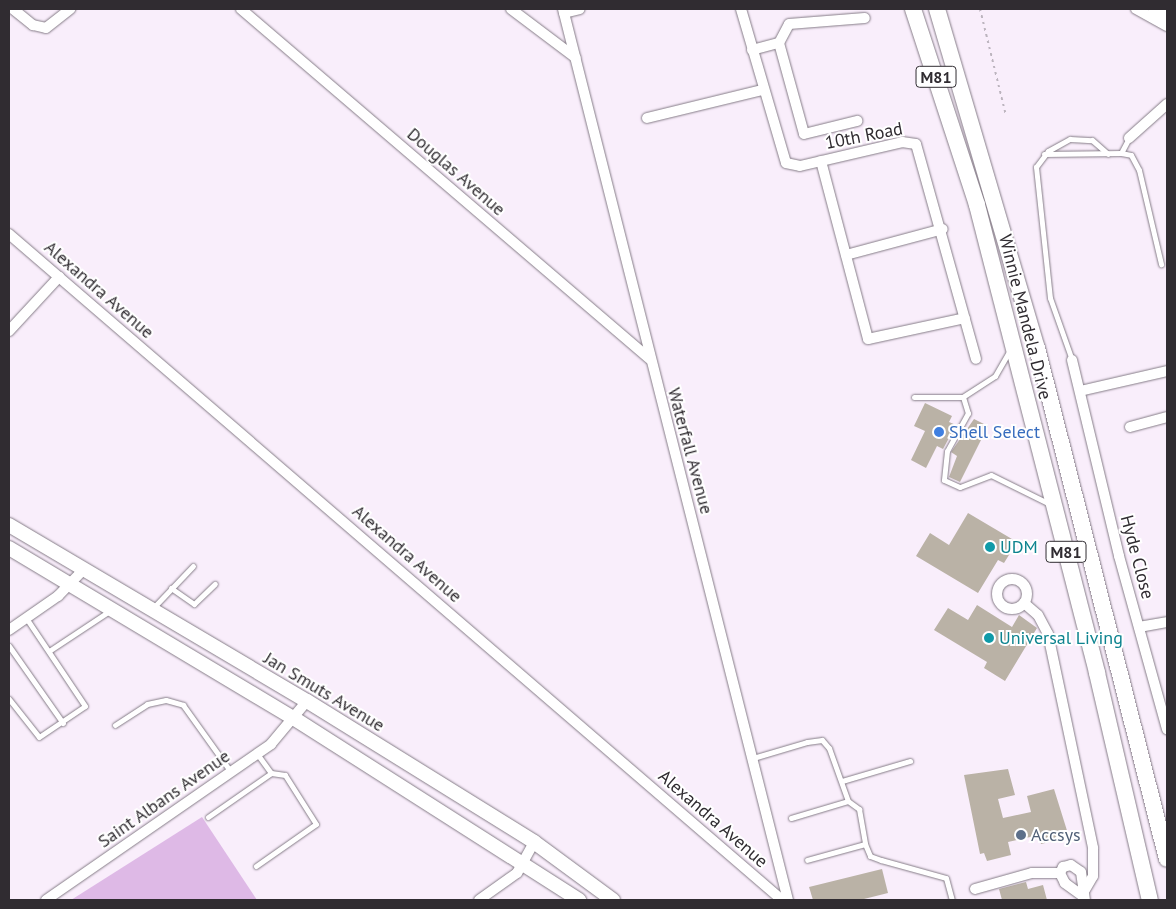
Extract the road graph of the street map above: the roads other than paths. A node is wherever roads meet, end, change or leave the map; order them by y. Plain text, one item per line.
1 (12, 9) edge
2 (70, 9) edge
3 (240, 9) edge
4 (511, 9) edge
5 (580, 9) edge
6 (741, 9) edge
7 (913, 9) edge
8 (937, 9) edge
9 (1136, 9) edge
10 (1153, 9) edge
11 (563, 11) edge
12 (1167, 16) edge
13 (865, 18) dead end
14 (1167, 26) edge
15 (779, 43) junction
16 (752, 50) junction
17 (576, 58) junction
18 (762, 90) junction
19 (1167, 104) edge
20 (647, 118) dead end
21 (857, 121) dead end
22 (1129, 138) joint
23 (1121, 153) junction
24 (1044, 154) junction
25 (1108, 154) junction
26 (821, 162) junction
27 (943, 229) junction
28 (9, 234) edge
29 (846, 255) junction
30 (1161, 264) dead end
31 (59, 277) junction
32 (965, 318) junction
33 (9, 332) edge
34 (1011, 350) junction
35 (976, 359) dead end
36 (650, 360) junction
37 (1072, 360) joint
38 (1167, 371) edge
39 (1080, 391) junction
40 (914, 397) dead end
41 (963, 397) junction
42 (1167, 417) edge
43 (1130, 427) dead end
44 (1054, 506) junction
45 (9, 525) edge
46 (9, 548) edge
47 (193, 566) dead end
48 (83, 570) junction
49 (71, 584) junction
50 (216, 584) dead end
51 (172, 588) junction
52 (1024, 603) dead end
53 (112, 609) junction
54 (151, 610) junction
55 (26, 618) junction
56 (1167, 622) edge
57 (1139, 627) junction
58 (9, 630) edge
59 (10, 649) edge
60 (49, 651) junction
61 (9, 699) edge
62 (307, 701) junction
63 (295, 719) junction
64 (63, 723) junction
65 (115, 725) dead end
66 (1167, 729) edge
67 (258, 754) junction
68 (753, 758) junction
69 (910, 760) dead end
70 (231, 772) junction
71 (271, 773) junction
72 (842, 781) junction
73 (848, 802) junction
74 (208, 817) dead end
75 (791, 818) dead end
76 (534, 842) junction
77 (864, 844) junction
78 (1167, 859) edge
79 (807, 860) dead end
80 (524, 862) junction
81 (256, 866) dead end
82 (1060, 873) junction
83 (975, 889) dead end
84 (1084, 896) edge
85 (46, 900) edge
86 (479, 900) edge
87 (579, 900) edge
88 (613, 900) edge
89 (782, 900) edge
90 (788, 900) edge
91 (952, 900) edge
92 (1150, 900) edge

1 - 2 street
3 - 36 street, Douglas Avenue
4 - 17 street
5 - 11 street
6 - 16 street, 10th Road
7 - 34 main road, Winnie Mandela Drive / M81
8 - 78 main road, Winnie Mandela Drive / M81
9 - 14 street
10 - 12 street
11 - 17 street, Waterfall Avenue
13 - 15 street
15 - 16 street
15 - 21 street
16 - 18 street, 10th Road
17 - 36 street, Waterfall Avenue
18 - 20 street
18 - 26 street, 10th Road
19 - 22 street
22 - 23 lane
23 - 25 lane
23 - 30 lane
24 - 25 lane
24 - 25 lane
24 - 37 lane
26 - 27 street, 10th Road
26 - 29 street
27 - 29 street
27 - 32 street, 10th Road
28 - 31 street, Alexandra Avenue
29 - 32 street
31 - 33 street
31 - 89 street, Alexandra Avenue
32 - 35 street, 10th Road
34 - 41 lane
34 - 44 main road, Winnie Mandela Drive / M81
36 - 68 street, Waterfall Avenue
37 - 39 street, Hyde Close
38 - 39 street
39 - 57 street, Hyde Close
40 - 41 lane
41 - 44 lane
42 - 43 street
44 - 92 main road, Winnie Mandela Drive / M81
45 - 48 main road, Jan Smuts Avenue
46 - 49 main road
47 - 51 lane
48 - 49 street
48 - 54 main road, Jan Smuts Avenue
49 - 53 main road
49 - 55 street
50 - 51 lane
51 - 54 lane
52 - 84 street
53 - 60 lane
53 - 63 main road
54 - 62 main road, Jan Smuts Avenue
55 - 58 street
55 - 60 lane
56 - 57 street
57 - 66 street, Hyde Close
59 - 64 lane
60 - 64 lane
61 - 64 lane
62 - 63 street, Saint Albans Avenue
62 - 76 main road, Jan Smuts Avenue
63 - 67 street, Saint Albans Avenue
63 - 80 main road
65 - 70 lane
67 - 70 street, Saint Albans Avenue
67 - 71 lane
68 - 72 lane
68 - 90 street, Waterfall Avenue
69 - 72 lane
70 - 85 street, Saint Albans Avenue
71 - 74 lane
71 - 81 lane
72 - 73 lane
73 - 75 lane
73 - 77 lane
76 - 80 street
76 - 88 main road, Jan Smuts Avenue
77 - 79 lane
77 - 91 lane
80 - 86 street
80 - 87 main road
82 - 83 street
82 - 84 street
82 - 84 street

